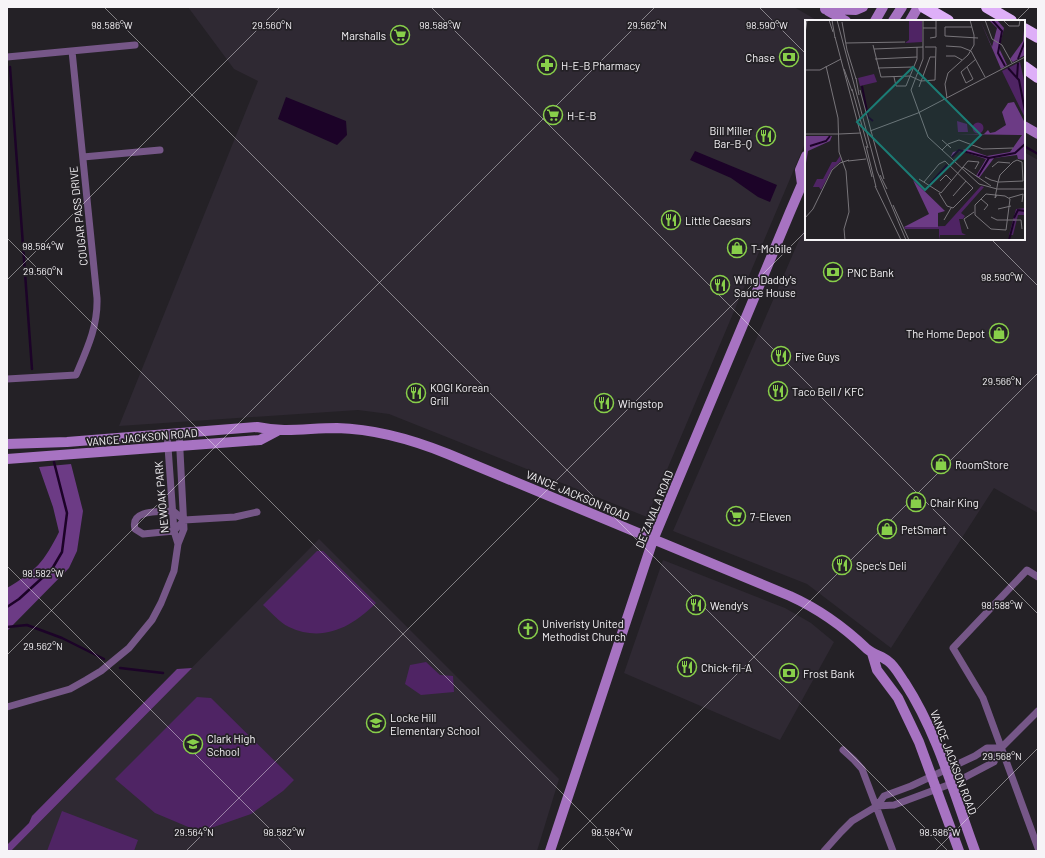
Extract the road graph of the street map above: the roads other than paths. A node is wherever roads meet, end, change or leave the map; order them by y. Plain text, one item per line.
1 (863, 7) edge
2 (883, 7) edge
3 (902, 7) edge
4 (918, 7) edge
5 (924, 7) edge
6 (987, 7) edge
7 (823, 8) edge
8 (945, 19) edge
9 (833, 20) edge
10 (844, 20) edge
11 (876, 20) edge
12 (895, 20) edge
13 (911, 20) edge
14 (1009, 20) edge
15 (1025, 30) edge
16 (1038, 37) edge
17 (135, 45) dead end
18 (72, 51) junction
19 (7, 57) edge
20 (1025, 66) edge
21 (1025, 67) edge
22 (1038, 73) edge
23 (1038, 77) edge
24 (1025, 127) edge
25 (1038, 134) edge
26 (160, 150) dead end
27 (83, 157) junction
28 (805, 158) edge
29 (804, 182) edge
30 (7, 379) edge
31 (277, 431) junction
32 (179, 432) junction
33 (167, 433) junction
34 (7, 444) edge
35 (168, 446) junction
36 (180, 446) junction
37 (7, 459) edge
38 (173, 511) junction
39 (257, 512) dead end
40 (184, 520) junction
41 (174, 531) junction
42 (653, 540) junction
43 (178, 544) junction
44 (1038, 577) edge
45 (872, 653) junction
46 (7, 707) edge
47 (1038, 711) edge
48 (1001, 748) junction
49 (843, 750) dead end
50 (975, 756) junction
51 (982, 769) junction
52 (945, 770) junction
53 (932, 776) junction
54 (950, 784) junction
55 (936, 789) junction
56 (900, 790) junction
57 (904, 802) junction
58 (877, 806) junction
59 (1038, 848) edge
60 (550, 851) edge
61 (824, 851) edge
62 (893, 851) edge
63 (959, 851) edge
64 (975, 851) edge

1 - 7 main road
2 - 11 main road
3 - 12 main road
4 - 13 main road
5 - 8 highway
6 - 14 highway
7 - 9 main road
7 - 10 main road
15 - 16 highway
17 - 18 street
18 - 19 street
18 - 27 street, COUGAR PASS DRIVE
20 - 22 highway
21 - 23 highway
24 - 25 main road
26 - 27 street
27 - 30 street, COUGAR PASS DRIVE
28 - 29 main road, DE ZAVALA ROAD
29 - 42 main road, DE ZAVALA ROAD
31 - 32 main road, VANCE JACKSON ROAD
31 - 36 main road, VANCE JACKSON ROAD
31 - 42 main road, VANCE JACKSON ROAD
32 - 33 main road, VANCE JACKSON ROAD
32 - 36 street, NEWOAK PARK
33 - 34 main road, VANCE JACKSON ROAD
33 - 35 street, NEWOAK PARK
35 - 36 main road, VANCE JACKSON ROAD
35 - 37 main road, VANCE JACKSON ROAD
35 - 38 street, NEWOAK PARK
36 - 40 street, NEWOAK PARK
38 - 40 street
38 - 41 street, NEWOAK PARK
38 - 41 street
39 - 40 street
40 - 41 street
40 - 43 street, NEWOAK PARK
41 - 43 street, NEWOAK PARK
42 - 45 main road, VANCE JACKSON ROAD
42 - 60 main road, DE ZAVALA ROAD
43 - 46 street, NEWOAK PARK
44 - 48 street
45 - 52 main road, VANCE JACKSON ROAD
45 - 53 main road
47 - 48 street
48 - 50 street
48 - 51 street
48 - 59 street
49 - 58 street
50 - 51 street
50 - 52 street
51 - 54 street
52 - 53 street
52 - 54 main road, VANCE JACKSON ROAD
53 - 55 main road
53 - 56 street
54 - 55 street
54 - 64 main road, VANCE JACKSON ROAD
55 - 57 street
55 - 63 main road
56 - 57 street
56 - 58 street
57 - 58 street
58 - 61 street
58 - 62 street

